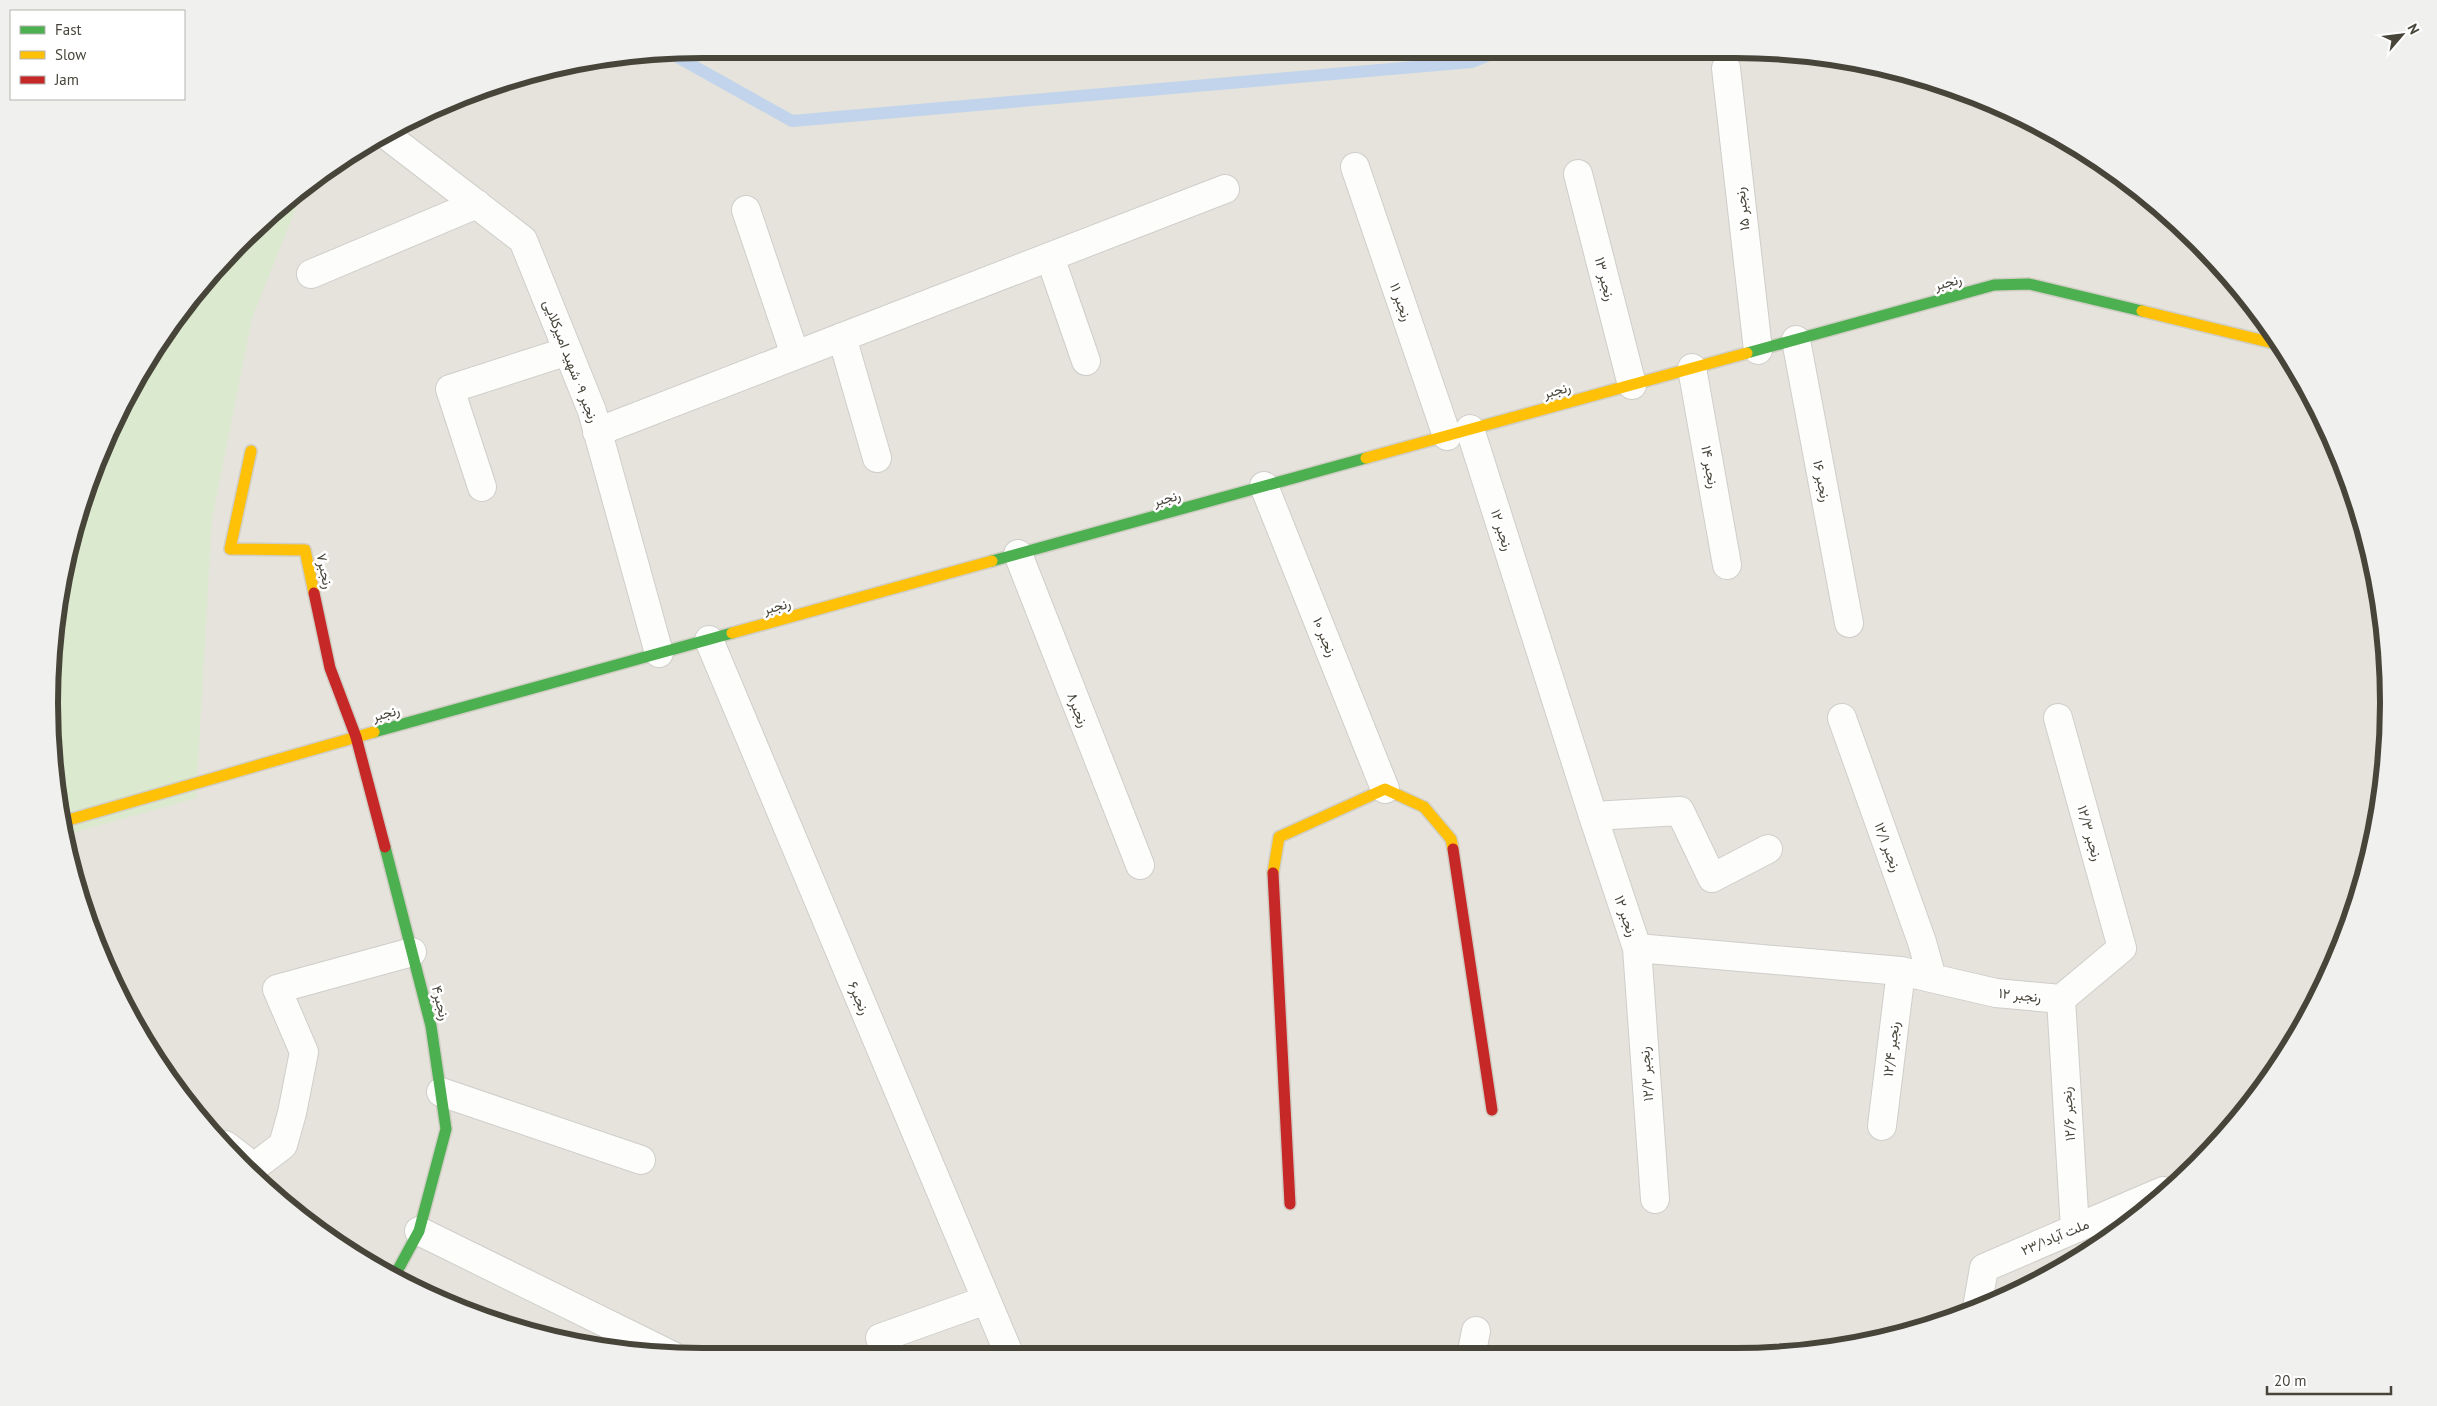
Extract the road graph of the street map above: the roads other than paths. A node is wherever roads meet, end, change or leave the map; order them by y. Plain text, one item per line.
1 (1726, 68) dead end
2 (391, 138) edge
3 (1355, 167) dead end
4 (1578, 174) dead end
5 (1225, 189) dead end
6 (477, 204) junction
7 (746, 210) dead end
8 (1050, 257) junction
9 (312, 274) dead end
10 (842, 337) junction
11 (1796, 340) junction
12 (2270, 342) edge
13 (1758, 350) junction
14 (568, 351) junction
15 (795, 355) junction
16 (1086, 360) dead end
17 (1692, 368) junction
18 (1632, 385) junction
19 (598, 432) junction
20 (1458, 433) junction
21 (250, 451) dead end
22 (877, 458) dead end
23 (1264, 486) junction
24 (482, 487) dead end
25 (1018, 554) junction
26 (1727, 565) dead end
27 (1849, 623) dead end
28 (709, 640) junction
29 (659, 653) junction
30 (1842, 718) dead end
31 (2058, 718) dead end
32 (356, 737) junction
33 (1386, 788) junction
34 (1593, 816) junction
35 (68, 820) edge
36 (1768, 849) dead end
37 (1140, 865) dead end
38 (1637, 948) junction
39 (2122, 948) joint
40 (412, 952) junction
41 (1900, 971) junction
42 (1932, 978) junction
43 (2061, 999) junction
44 (441, 1092) junction
45 (1492, 1110) dead end
46 (1882, 1126) dead end
47 (641, 1160) dead end
48 (255, 1166) edge
49 (2148, 1198) edge
50 (1654, 1199) dead end
51 (1290, 1204) dead end
52 (2075, 1229) junction
53 (419, 1231) junction
54 (398, 1271) edge
55 (986, 1300) junction
56 (1978, 1300) edge
57 (880, 1338) dead end
58 (653, 1346) edge
59 (1007, 1348) edge

1 - 13 street, رنجبر ۱۵
2 - 6 street, رنجبر ۹- شهید امیرکلایی
3 - 20 street, رنجبر ۱۱
4 - 18 street, رنجبر ۱۳
5 - 8 street
6 - 9 street
6 - 14 street, رنجبر ۹- شهید امیرکلایی
7 - 15 street
8 - 10 street
8 - 16 street
10 - 15 street
10 - 22 street
11 - 12 street, رنجبر
11 - 13 street, رنجبر
11 - 27 street, رنجبر ۱۶
13 - 17 street, رنجبر
14 - 19 street, رنجبر ۹- شهید امیرکلایی
14 - 24 street
15 - 19 street
17 - 18 street, رنجبر
17 - 26 street, رنجبر ۱۴
18 - 20 street, رنجبر
19 - 29 street, رنجبر ۹- شهید امیرکلایی
20 - 23 street, رنجبر
20 - 34 street, رنجبر ۱۲
21 - 32 street, رنجبر۷
23 - 25 street, رنجبر
23 - 33 street, رنجبر ۱۰
25 - 28 street, رنجبر
25 - 37 street, رنجبر۸
28 - 29 street, رنجبر
28 - 55 street, رنجبر۶
29 - 32 street, رنجبر
30 - 42 street, رنجبر ۱۲/۱
31 - 39 street, رنجبر ۱۲/۳
32 - 35 street, رنجبر
32 - 40 street, رنجبر۴
33 - 45 street
33 - 51 street
34 - 36 street
34 - 38 street, رنجبر ۱۲
38 - 41 street, رنجبر ۱۲
38 - 50 street, رنجبر ۱۲/۲
39 - 43 street, رنجبر ۱۲
40 - 44 street, رنجبر۴
40 - 48 street
41 - 42 street, رنجبر ۱۲
41 - 46 street, رنجبر ۱۲/۴
42 - 43 street, رنجبر ۱۲
43 - 52 street, رنجبر ۱۲/۶
44 - 47 street
44 - 53 street, رنجبر۴
49 - 52 street, ملت آباد۲۳/۱
52 - 56 street, ملت آباد۲۳/۱
53 - 54 street, رنجبر۴
53 - 58 street
55 - 57 street
55 - 59 street, رنجبر۶

